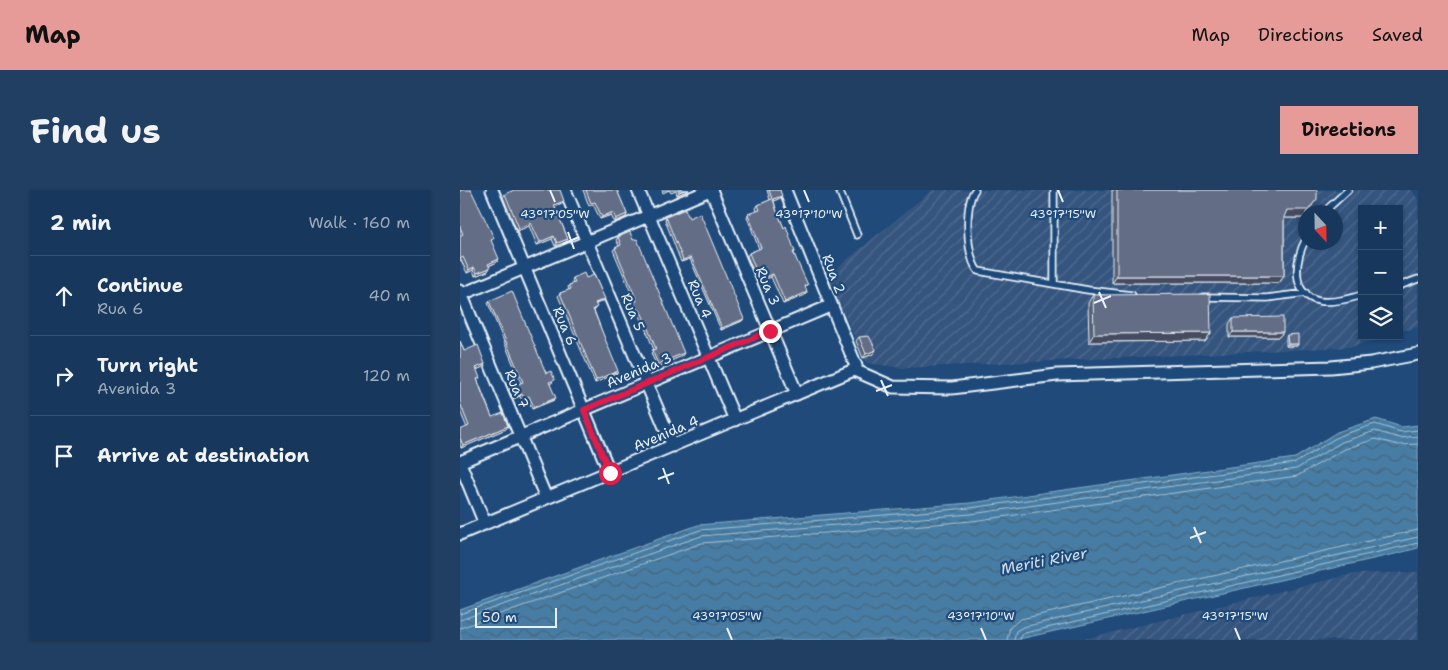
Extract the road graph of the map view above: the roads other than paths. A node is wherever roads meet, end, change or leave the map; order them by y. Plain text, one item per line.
1 (492, 190) edge
2 (565, 190) edge
3 (638, 190) edge
4 (711, 190) edge
5 (785, 190) edge
6 (839, 190) edge
7 (975, 190) edge
8 (1054, 190) edge
9 (1348, 190) edge
10 (1332, 205) edge
11 (649, 216) junction
12 (857, 235) dead end
13 (587, 242) junction
14 (1300, 250) edge
15 (524, 268) junction
16 (1418, 279) edge
17 (1054, 283) junction
18 (1403, 285) edge
19 (460, 293) edge
20 (1306, 293) junction
21 (1138, 295) edge
22 (1358, 296) edge
23 (1198, 297) edge
24 (830, 306) junction
25 (770, 331) junction
26 (1418, 354) edge
27 (708, 357) junction
28 (855, 370) junction
29 (646, 383) junction
30 (797, 394) junction
31 (584, 410) junction
32 (735, 420) junction
33 (520, 436) junction
34 (673, 446) junction
35 (460, 462) edge
36 (610, 473) junction
37 (546, 498) junction
38 (485, 524) junction
39 (460, 534) edge

1 - 15 street, Rua 6
2 - 13 street, Rua 5
3 - 11 street, Rua 4
4 - 11 street
4 - 25 street, Rua 3
5 - 24 street, Rua 2
6 - 12 lane
7 - 17 lane
8 - 17 lane
9 - 10 lane
11 - 13 street
11 - 27 street, Rua 4
13 - 15 street
13 - 29 street, Rua 5
14 - 20 lane
15 - 19 street
15 - 31 street, Rua 6
16 - 18 lane
17 - 21 lane
19 - 33 street, Rua 7
20 - 22 lane
20 - 23 lane
24 - 25 street, Avenida 3
24 - 28 street, Rua 2
25 - 27 street, Avenida 3
25 - 30 street, Rua 3
26 - 28 street
27 - 29 street, Avenida 3
27 - 32 street, Rua 4
28 - 30 street, Avenida 4
29 - 31 street, Avenida 3
29 - 34 street, Rua 5
30 - 32 street, Avenida 4
31 - 33 street, Avenida 3
31 - 36 street, Rua 6
32 - 34 street, Avenida 4
33 - 35 street, Avenida 3
33 - 37 street, Rua 7
34 - 36 street, Avenida 4
35 - 38 street
36 - 37 street, Avenida 4
37 - 38 street, Avenida 4
38 - 39 street, Avenida 4

